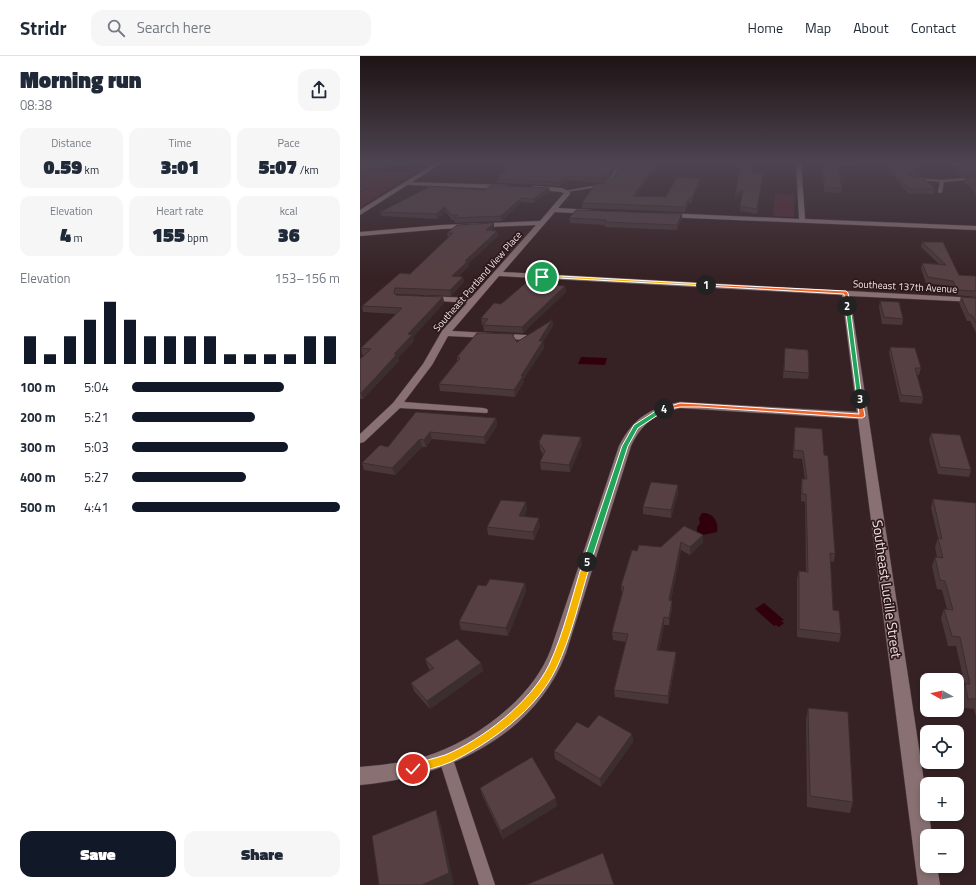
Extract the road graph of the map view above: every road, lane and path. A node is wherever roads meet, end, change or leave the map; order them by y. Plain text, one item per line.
1 (382, 200) edge
2 (563, 200) edge
3 (801, 200) edge
4 (554, 210) junction
5 (597, 212) edge
6 (360, 213) edge
7 (658, 214) edge
8 (802, 221) junction
9 (542, 223) junction
10 (973, 228) edge
11 (976, 233) edge
12 (360, 234) edge
13 (497, 274) junction
14 (846, 293) junction
15 (422, 298) edge
16 (976, 300) edge
17 (473, 301) junction
18 (446, 333) junction
19 (526, 338) edge
20 (397, 405) junction
21 (483, 411) dead end
22 (862, 416) junction
23 (360, 440) edge
24 (446, 759) junction
25 (360, 776) edge
26 (487, 885) edge
27 (929, 885) edge

1 - 6 street
2 - 4 street, Southeast Portland View Place
3 - 8 street
4 - 5 street
4 - 9 street, Southeast Portland View Place
7 - 8 street
8 - 10 street
9 - 12 street
9 - 13 street, Southeast Portland View Place
10 - 11 street
13 - 14 street, Southeast 137th Avenue
13 - 17 street, Southeast Portland View Place
14 - 16 street, Southeast 137th Avenue
14 - 22 street, Southeast Lucille Street
15 - 17 street
17 - 18 street, Southeast Portland View Place
18 - 19 street
18 - 20 street, Southeast Portland View Place
20 - 21 street
20 - 23 street, Southeast Portland View Place
22 - 24 street
22 - 27 street, Southeast Lucille Street
24 - 25 street
24 - 26 lane

